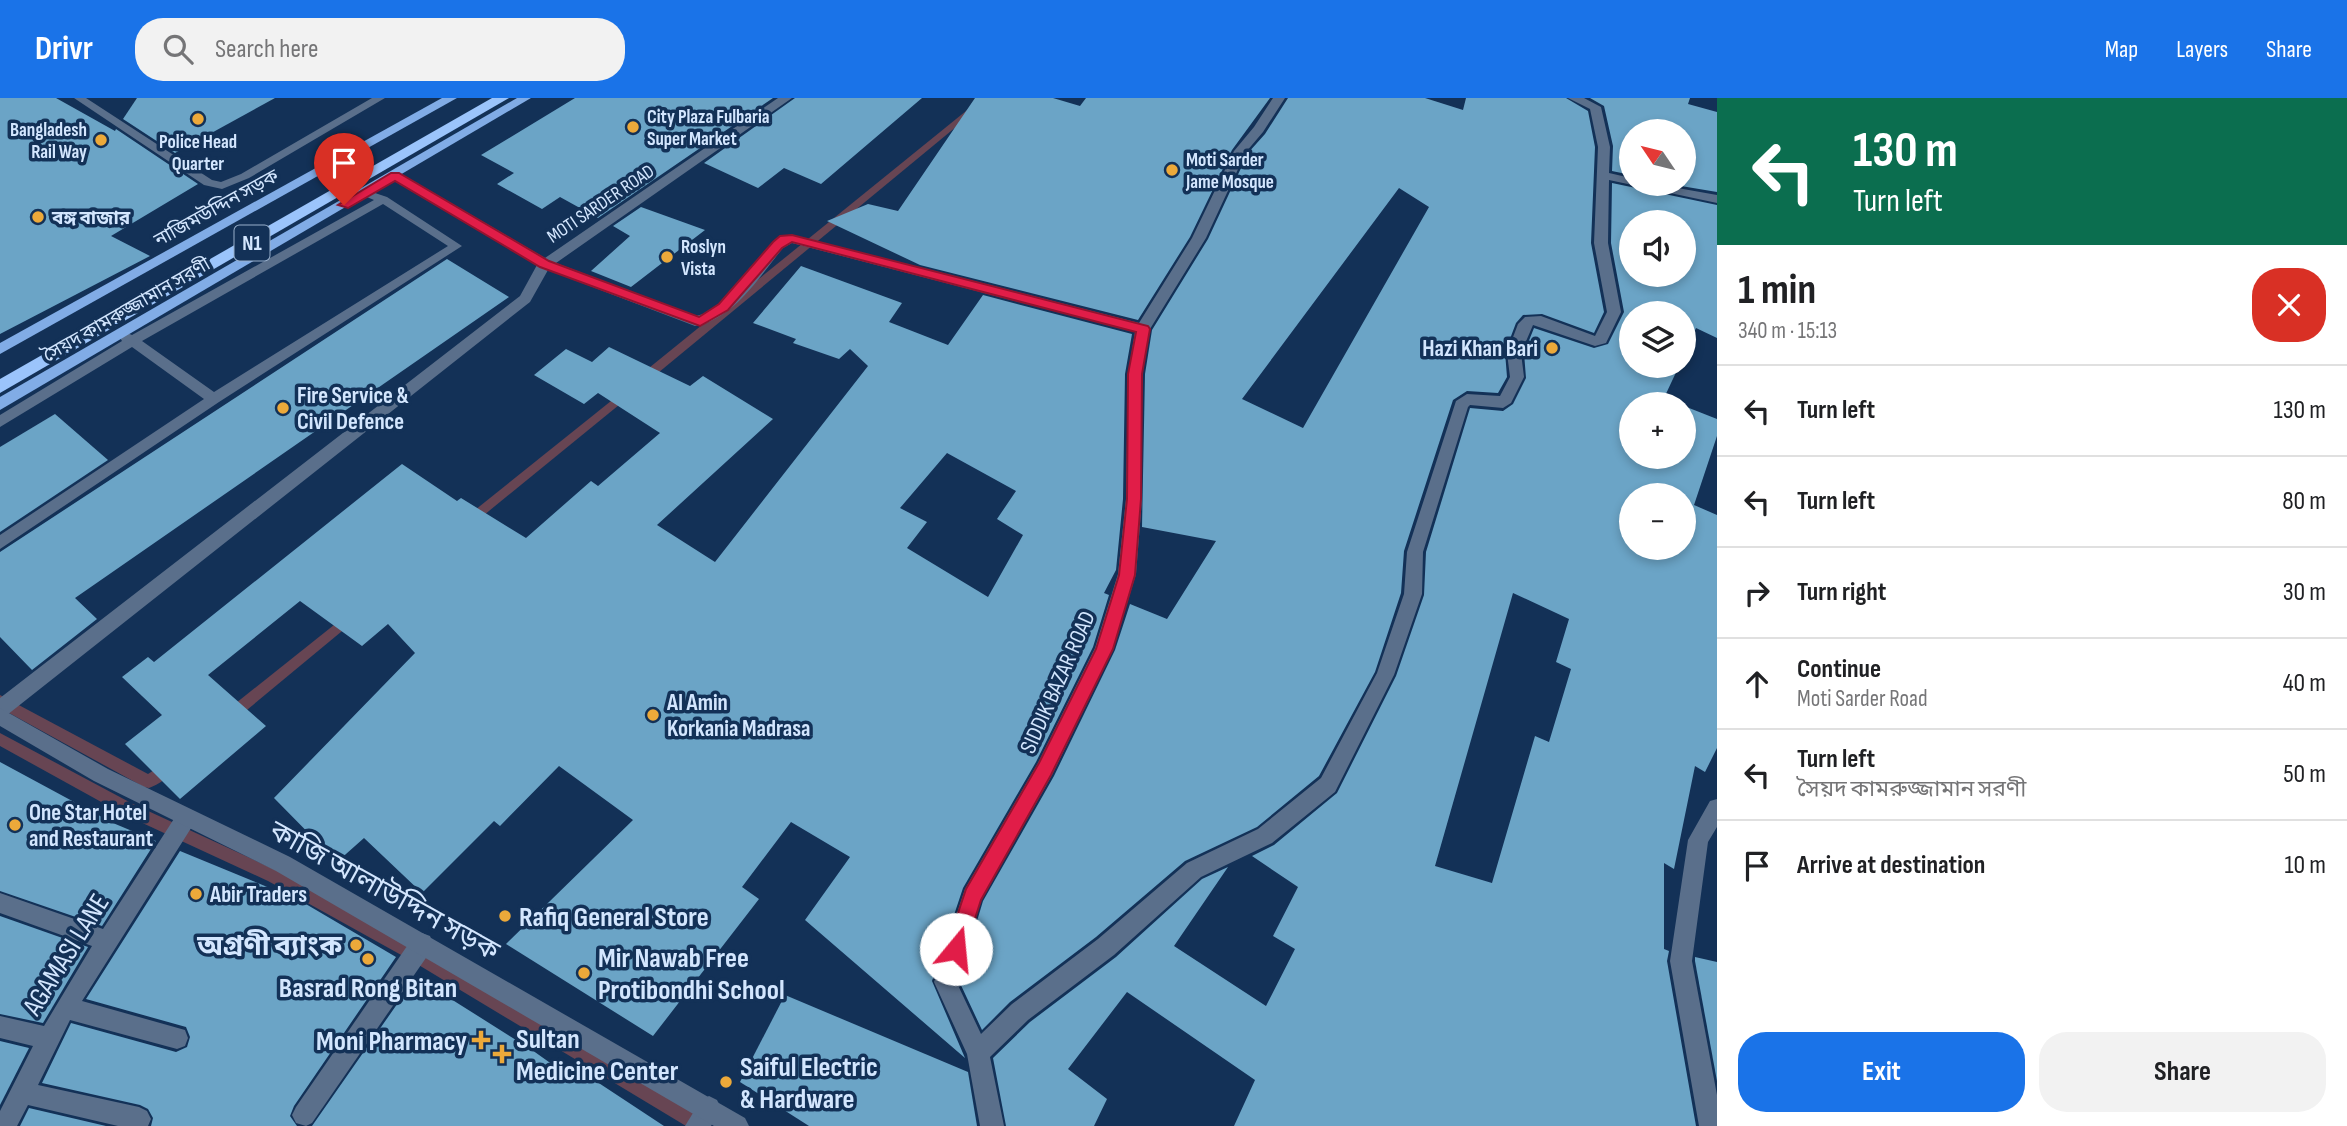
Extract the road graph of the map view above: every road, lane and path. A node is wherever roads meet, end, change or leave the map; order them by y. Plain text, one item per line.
1 (79, 98) edge
2 (380, 98) edge
3 (451, 98) edge
4 (480, 98) edge
5 (502, 98) edge
6 (525, 98) edge
7 (786, 98) edge
8 (1279, 98) edge
9 (1574, 98) edge
10 (1603, 175) junction
11 (395, 176) junction
12 (1619, 179) edge
13 (366, 193) junction
14 (1696, 195) edge
15 (383, 199) junction
16 (1717, 199) edge
17 (545, 264) junction
18 (1143, 329) junction
19 (127, 338) junction
20 (0, 349) edge
21 (0, 371) edge
22 (0, 387) edge
23 (214, 399) junction
24 (0, 404) edge
25 (0, 422) edge
26 (0, 543) edge
27 (0, 709) edge
28 (0, 716) edge
29 (1717, 808) edge
30 (186, 818) junction
31 (0, 903) edge
32 (107, 941) junction
33 (422, 944) junction
34 (65, 1007) junction
35 (0, 1027) edge
36 (48, 1038) junction
37 (177, 1038) dead end
38 (978, 1053) junction
39 (20, 1092) junction
40 (304, 1115) dead end
41 (703, 1117) edge
42 (139, 1119) dead end
43 (5, 1126) edge
44 (737, 1126) edge
45 (992, 1126) edge
46 (1711, 1126) edge

1 - 2 lane
3 - 20 main road, নাজিমউদ্দিন সড়ক
4 - 21 highway, N1
5 - 22 highway, N1
6 - 11 main road, সৈয়দ কামরুজ্জামান সরণী
7 - 17 street, MOTI SARDER ROAD
8 - 18 street, SIDDIK BAZAR ROAD
9 - 10 street
10 - 12 street
10 - 38 street
11 - 13 main road, সৈয়দ কামরুজ্জামান সরণী
11 - 17 street, MOTI SARDER ROAD
13 - 15 lane
13 - 19 main road, সৈয়দ কামরুজ্জামান সরণী
14 - 16 street
15 - 19 lane
15 - 23 lane
17 - 18 street
17 - 27 street
18 - 38 street, SIDDIK BAZAR ROAD
19 - 23 lane
19 - 24 main road, সৈয়দ কামরুজ্জামান সরণী
19 - 25 lane
23 - 26 lane
28 - 30 street, কাজি আলাউদ্দিন সড়ক
29 - 46 street
30 - 32 street, AGAMASI LANE
30 - 33 street, কাজি আলাউদ্দিন সড়ক
31 - 32 street
32 - 34 street, AGAMASI LANE
33 - 40 street
33 - 41 street, কাজি আলাউদ্দিন সড়ক
34 - 36 street, AGAMASI LANE
34 - 37 street
35 - 36 street
36 - 39 street, AGAMASI LANE
38 - 45 street, SIDDIK BAZAR ROAD
39 - 42 street
39 - 43 street, AGAMASI LANE
41 - 44 street, কাজি আলাউদ্দিন সড়ক

